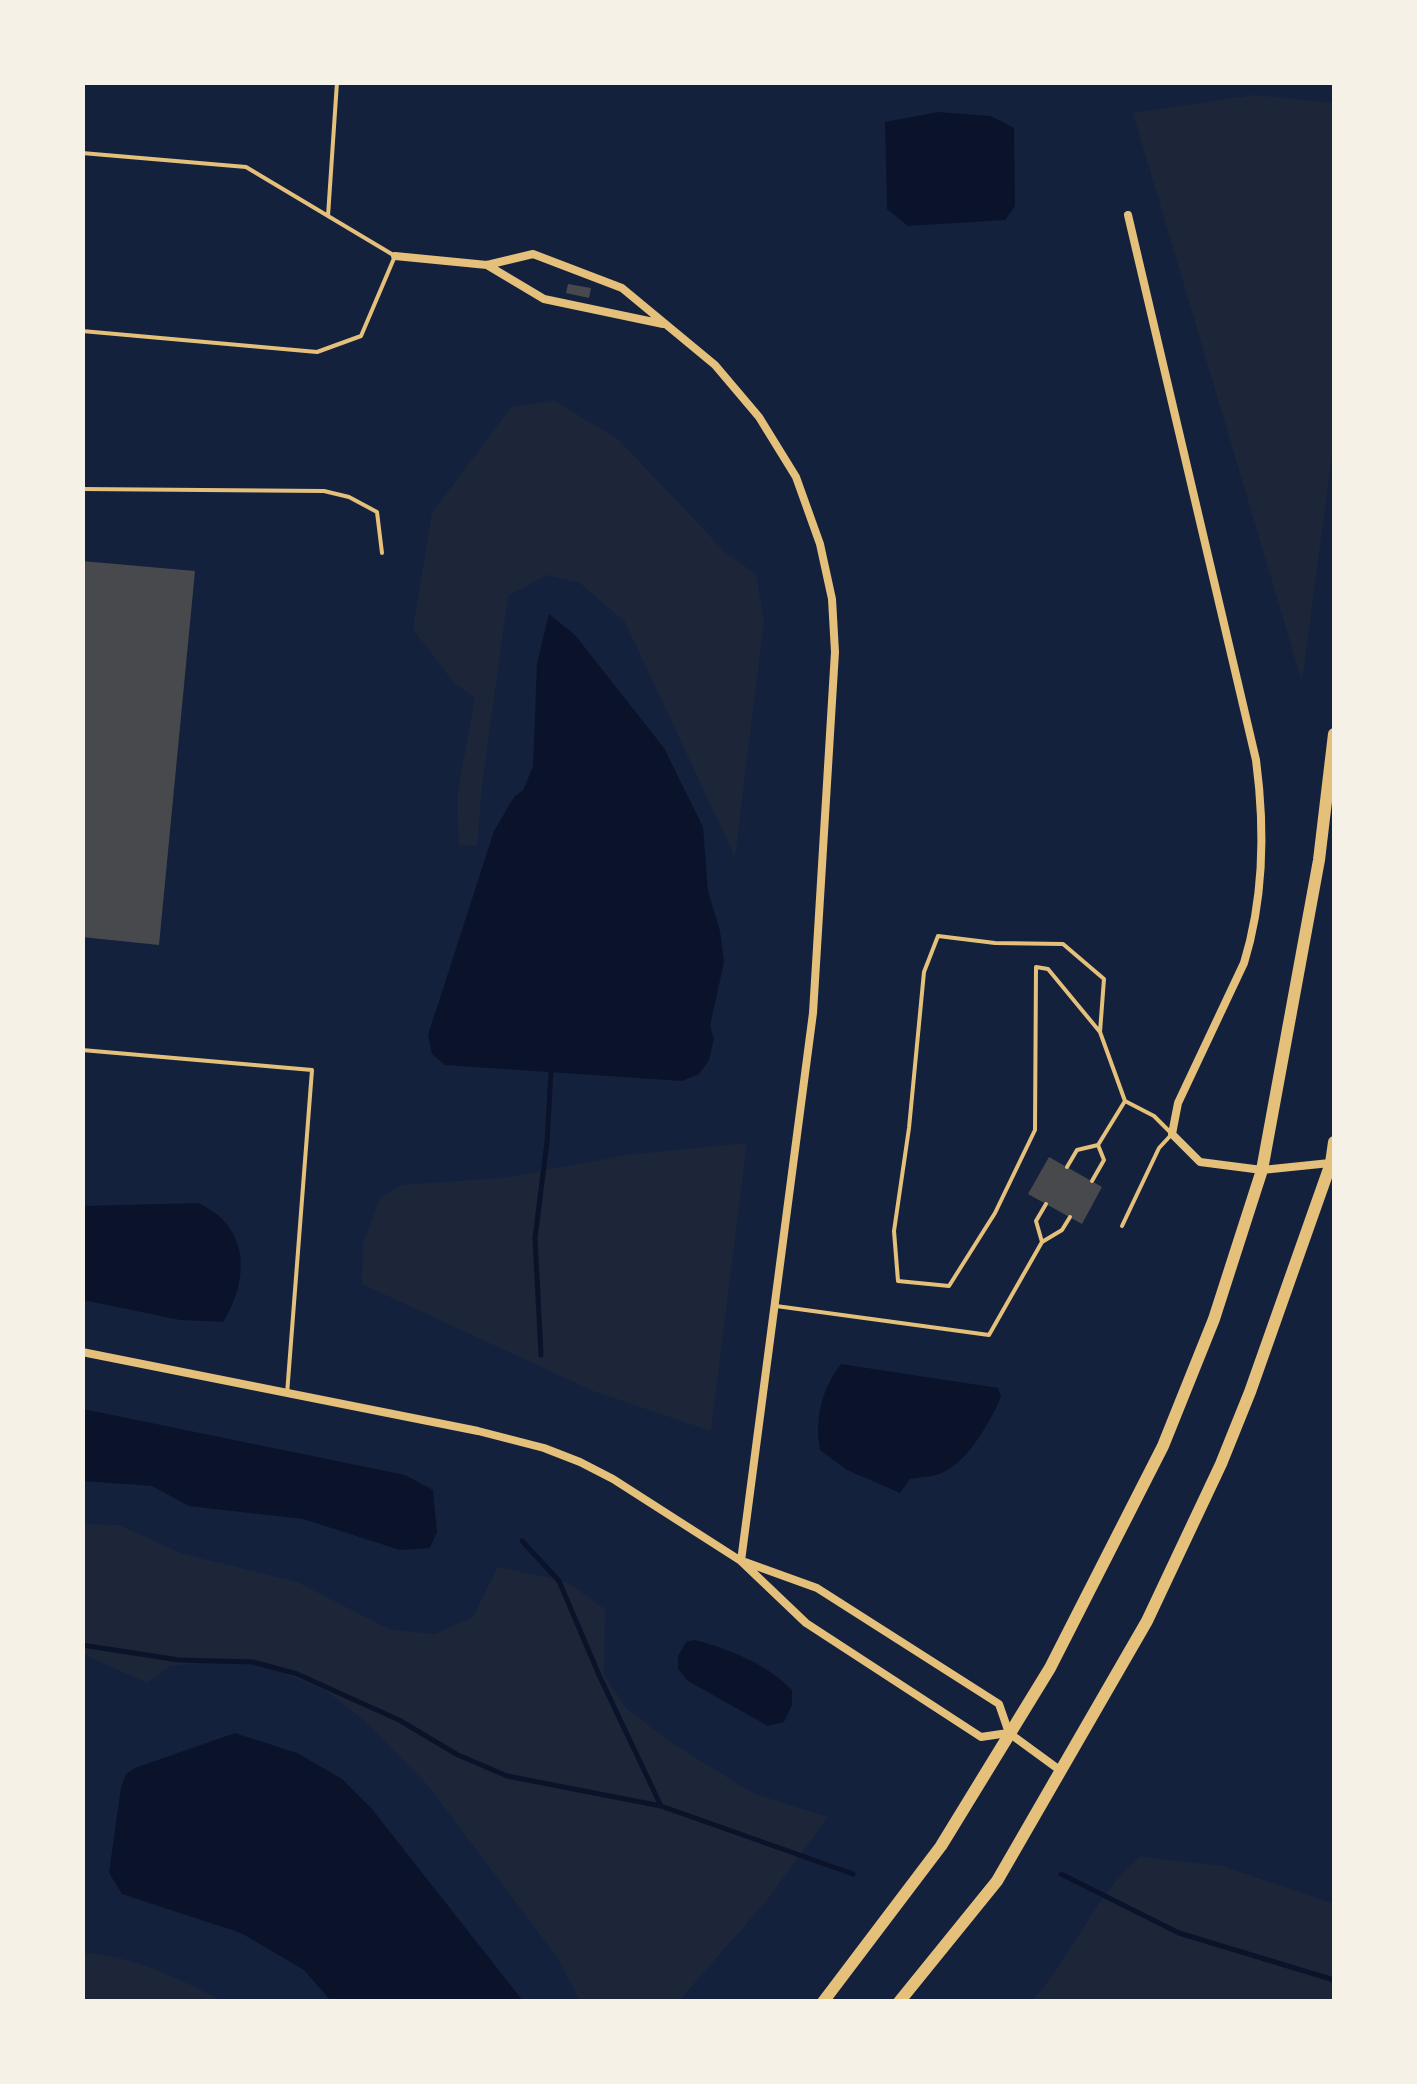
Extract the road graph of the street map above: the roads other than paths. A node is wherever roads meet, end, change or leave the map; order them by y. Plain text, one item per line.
1 (337, 82) edge
2 (82, 153) edge
3 (1128, 215) dead end
4 (328, 216) junction
5 (395, 256) junction
6 (487, 265) junction
7 (668, 325) junction
8 (82, 331) edge
9 (82, 489) edge
10 (382, 553) dead end
11 (1334, 734) edge
12 (1100, 1032) junction
13 (82, 1050) edge
14 (1126, 1100) junction
15 (1172, 1134) junction
16 (1334, 1142) edge
17 (1098, 1145) junction
18 (1333, 1162) edge
19 (1067, 1167) dead end
20 (1262, 1170) junction
21 (1092, 1181) dead end
22 (1046, 1204) dead end
23 (1070, 1218) dead end
24 (1122, 1226) dead end
25 (1042, 1242) junction
26 (776, 1306) junction
27 (82, 1352) edge
28 (287, 1394) junction
29 (741, 1560) junction
30 (1009, 1733) junction
31 (1062, 1771) junction
32 (823, 2002) edge
33 (899, 2002) edge

1 - 4 lane
2 - 4 lane
3 - 15 street
4 - 5 lane
5 - 6 street
5 - 8 lane
6 - 7 street
6 - 7 street
7 - 26 street
9 - 10 lane
11 - 20 main road
12 - 12 lane
12 - 14 lane
13 - 28 lane
14 - 15 lane
14 - 17 lane
15 - 20 street
15 - 24 lane
16 - 18 main road
17 - 19 lane
17 - 21 lane
18 - 20 street
18 - 31 main road
20 - 30 main road
22 - 25 lane
23 - 25 lane
25 - 26 lane
26 - 29 street
27 - 28 street
28 - 29 street
29 - 30 street
29 - 30 street
30 - 31 street
30 - 32 main road
31 - 33 main road

